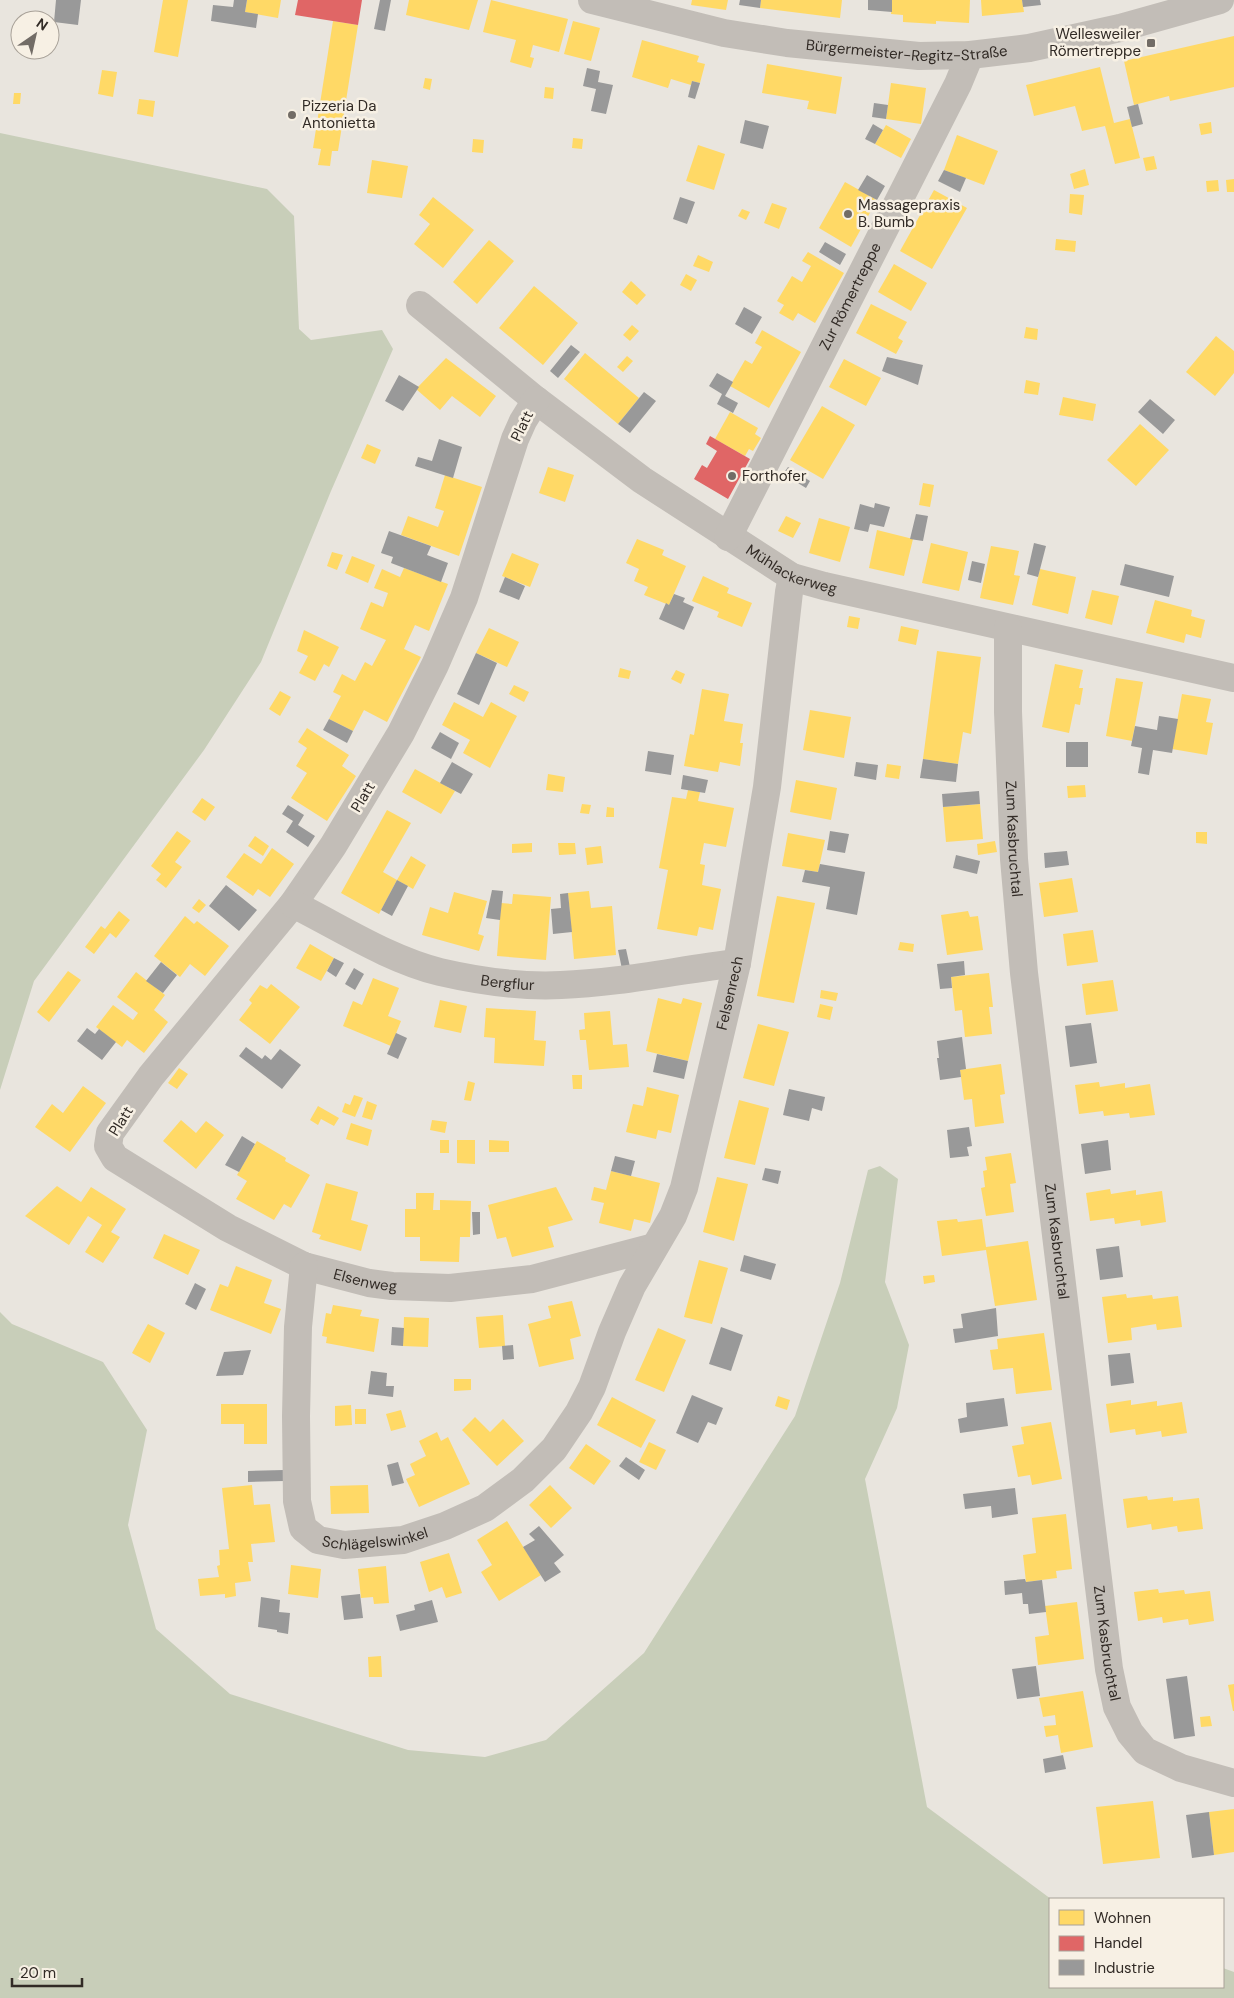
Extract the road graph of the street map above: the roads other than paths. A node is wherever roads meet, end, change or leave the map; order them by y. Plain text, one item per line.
1 (592, 0) edge
2 (1220, 0) edge
3 (970, 55) junction
4 (420, 305) dead end
5 (536, 400) junction
6 (728, 537) junction
7 (792, 577) junction
8 (1008, 628) junction
9 (1234, 678) edge
10 (293, 904) junction
11 (737, 963) junction
12 (108, 1146) joint
13 (654, 1247) junction
14 (304, 1266) junction
15 (592, 1387) joint
16 (1234, 1783) edge

1 - 3 street, Bürgermeister-Regitz-Straße
2 - 3 street, Bürgermeister-Regitz-Straße
3 - 6 street, Zur Römertreppe
4 - 5 street, Mühlackerweg
5 - 6 street, Mühlackerweg
5 - 10 street, Platt
6 - 7 street, Mühlackerweg
7 - 8 street, Mühlackerweg
7 - 11 street, Felsenrech
8 - 9 street, Mühlackerweg
8 - 16 street, Zum Kasbruchtal
10 - 11 street, Bergflur
10 - 12 street, Platt
11 - 13 street, Felsenrech
12 - 14 street, Elsenweg
13 - 14 street, Elsenweg
13 - 15 street, Felsenrech
14 - 15 street, Schlägelswinkel

